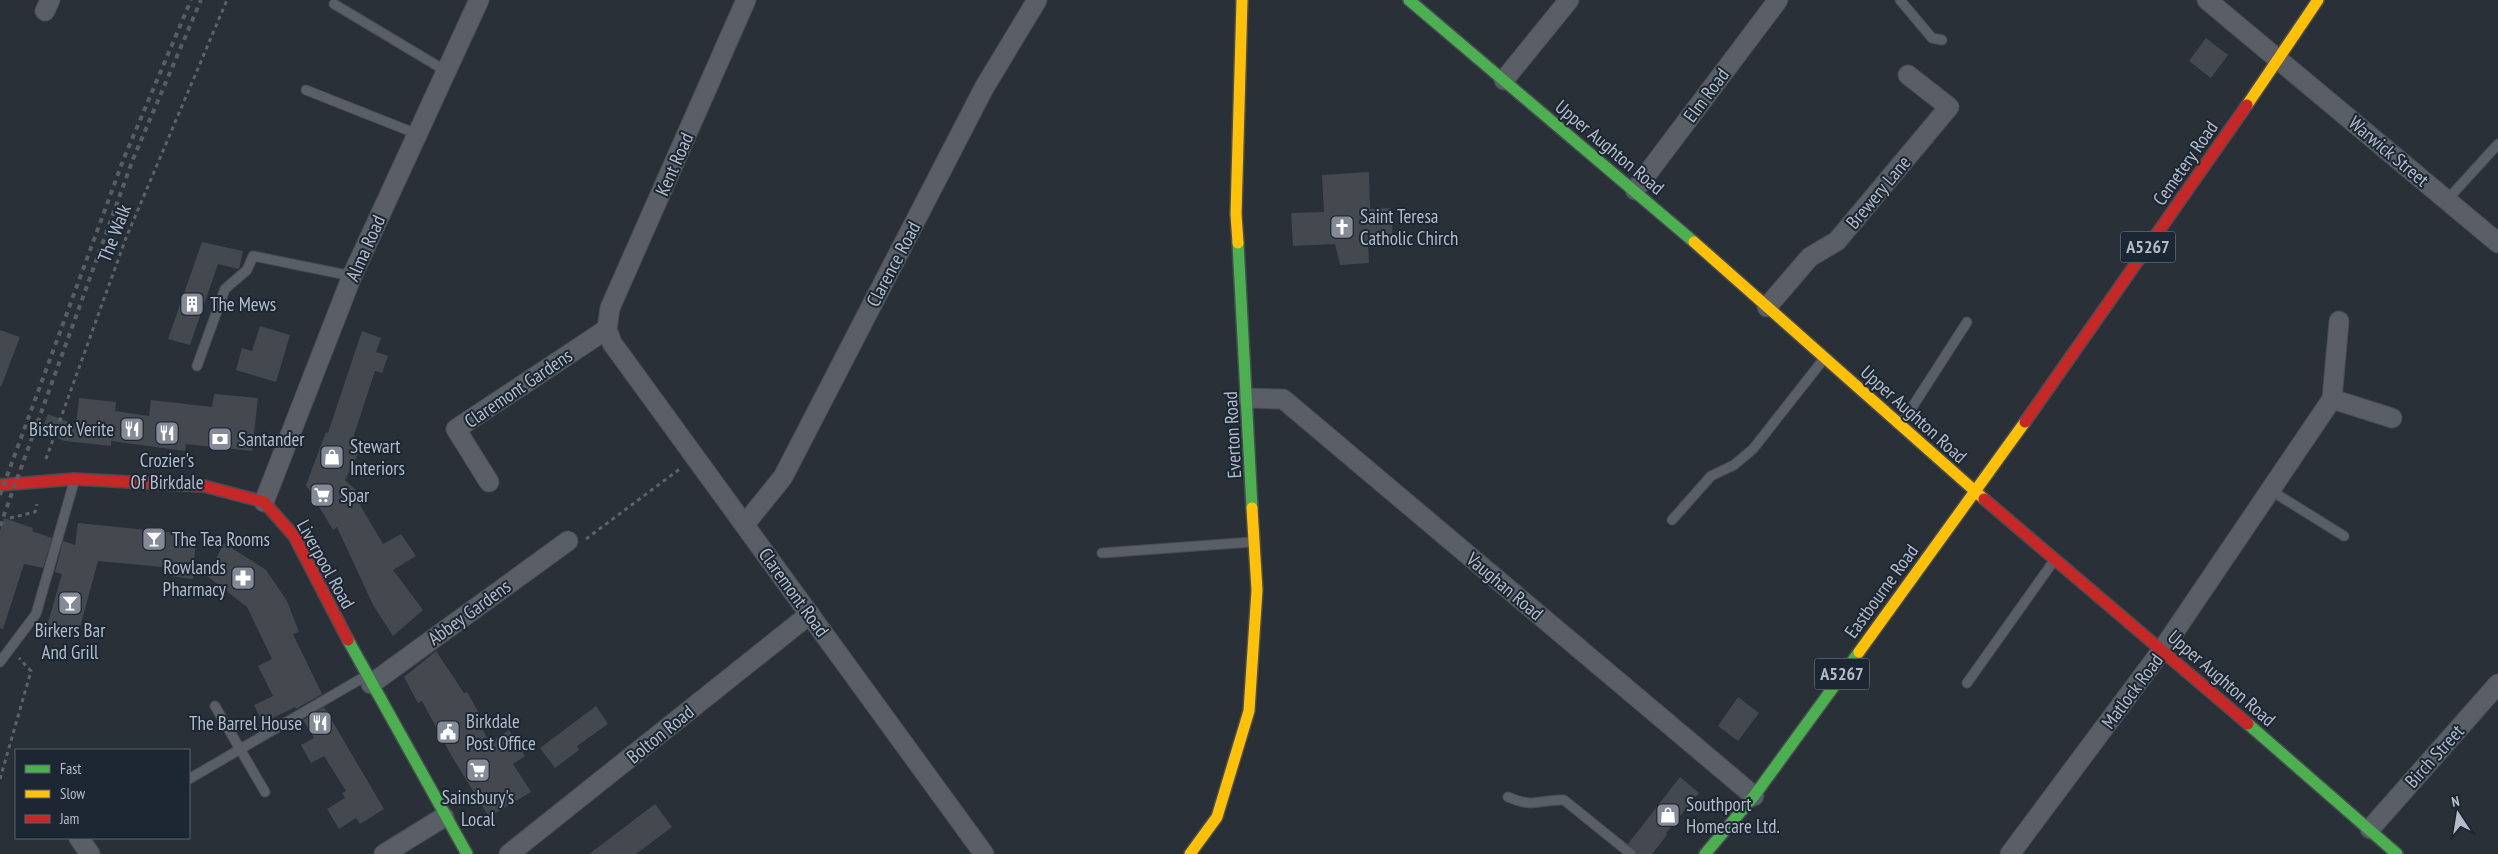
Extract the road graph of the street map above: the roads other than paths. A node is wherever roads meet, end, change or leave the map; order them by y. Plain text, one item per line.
1 (478, 0) edge
2 (746, 0) edge
3 (1037, 0) edge
4 (1242, 0) edge
5 (1409, 0) edge
6 (1569, 0) edge
7 (1778, 0) edge
8 (1900, 0) edge
9 (2207, 0) edge
10 (2318, 0) edge
11 (334, 4) dead end
12 (1942, 40) dead end
13 (2280, 58) junction
14 (446, 71) junction
15 (1908, 75) dead end
16 (1504, 80) junction
17 (306, 90) dead end
18 (417, 134) junction
19 (2498, 144) edge
20 (1635, 190) junction
21 (2447, 200) junction
22 (2498, 243) edge
23 (352, 276) junction
24 (1767, 307) junction
25 (2339, 321) dead end
26 (1967, 322) dead end
27 (607, 329) junction
28 (1824, 358) junction
29 (197, 366) dead end
30 (1247, 398) junction
31 (2332, 399) junction
32 (2392, 418) dead end
33 (1901, 426) junction
34 (74, 479) junction
35 (489, 482) dead end
36 (0, 485) edge
37 (2270, 489) junction
38 (1976, 492) junction
39 (264, 502) junction
40 (1672, 520) dead end
41 (745, 524) junction
42 (2344, 536) dead end
43 (568, 541) road end
44 (1255, 542) junction
45 (1102, 553) dead end
46 (2055, 560) junction
47 (810, 614) junction
48 (2162, 650) junction
49 (0, 662) edge
50 (368, 680) junction
51 (1966, 683) dead end
52 (2498, 684) edge
53 (215, 706) dead end
54 (240, 749) junction
55 (190, 778) edge
56 (265, 792) dead end
57 (1754, 796) junction
58 (1508, 797) dead end
59 (444, 817) junction
60 (2370, 828) junction
61 (80, 839) edge
62 (90, 854) edge
63 (384, 854) edge
64 (466, 854) edge
65 (509, 854) edge
66 (984, 854) edge
67 (1190, 854) edge
68 (1631, 854) edge
69 (1706, 854) edge
70 (2010, 854) edge
71 (2397, 854) edge

1 - 14 street, Alma Road
2 - 27 street, Kent Road
3 - 41 street, Clarence Road
4 - 30 street, Everton Road
5 - 16 street, Upper Aughton Road
6 - 16 street
7 - 20 street, Elm Road
8 - 12 lane
9 - 13 street, Warwick Street
10 - 13 street, Cemetery Road / A5267
11 - 14 lane
13 - 21 street, Warwick Street
13 - 38 street, Cemetery Road / A5267
14 - 18 street, Alma Road
15 - 24 street, Brewery Lane
16 - 20 street, Upper Aughton Road
17 - 18 lane
18 - 23 street, Alma Road
19 - 21 lane
20 - 24 street, Upper Aughton Road
21 - 22 street, Warwick Street
23 - 29 lane
23 - 39 street, Alma Road
24 - 28 street, Upper Aughton Road
25 - 31 street
26 - 33 lane
27 - 35 street, Claremont Gardens
27 - 41 street, Claremont Road
28 - 33 street, Upper Aughton Road
28 - 40 lane
30 - 44 street, Everton Road
30 - 57 street, Vaughan Road
31 - 32 street
31 - 37 street, Matlock Road
33 - 38 street, Upper Aughton Road
34 - 36 street
34 - 39 street
34 - 49 lane
37 - 42 lane
37 - 48 street, Matlock Road
38 - 46 street, Upper Aughton Road
38 - 57 street, Eastbourne Road / A5267
39 - 50 street, Liverpool Road
41 - 47 street, Claremont Road
43 - 50 street, Abbey Gardens
44 - 45 lane
44 - 67 street, Everton Road
46 - 48 street, Upper Aughton Road
46 - 51 lane
47 - 65 street, Bolton Road
47 - 66 street, Claremont Road
48 - 60 street, Upper Aughton Road
48 - 70 street, Matlock Road
50 - 54 lane
50 - 59 street, Liverpool Road
52 - 60 street, Birch Street
53 - 54 lane
54 - 55 lane
54 - 56 lane
57 - 69 street, Eastbourne Road / A5267
58 - 68 lane
59 - 63 street
59 - 64 street, Liverpool Road
60 - 71 street, Upper Aughton Road
61 - 62 street

